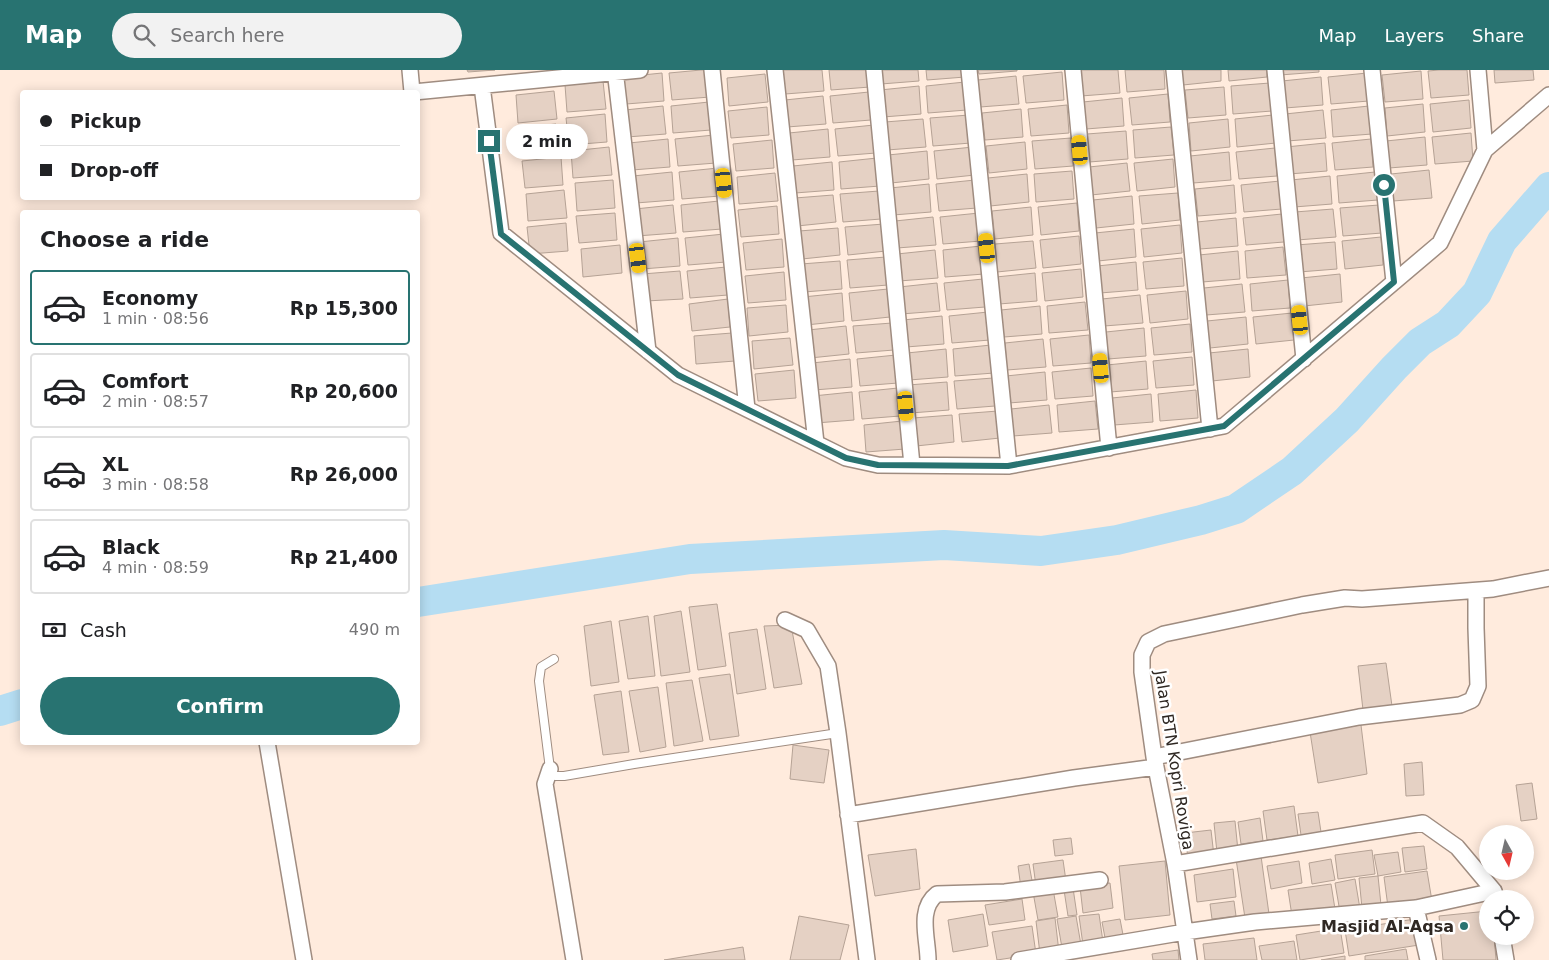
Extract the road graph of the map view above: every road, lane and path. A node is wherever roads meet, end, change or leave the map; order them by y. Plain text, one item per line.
1 (410, 70) edge
2 (640, 70) edge
3 (712, 70) edge
4 (775, 70) edge
5 (874, 70) edge
6 (969, 70) edge
7 (1073, 70) edge
8 (1174, 70) edge
9 (1274, 70) edge
10 (1372, 70) edge
11 (1478, 70) edge
12 (615, 71) edge
13 (519, 76) edge
14 (482, 86) junction
15 (413, 90) edge
16 (420, 91) edge
17 (1549, 95) edge
18 (1485, 150) junction
19 (1394, 282) junction
20 (648, 351) junction
21 (1304, 359) junction
22 (747, 409) junction
23 (1210, 429) junction
24 (816, 443) junction
25 (1109, 448) junction
26 (912, 465) junction
27 (1008, 466) junction
28 (1549, 578) edge
29 (1476, 591) junction
30 (785, 620) dead end
31 (554, 659) dead end
32 (838, 733) junction
33 (268, 745) edge
34 (1155, 762) junction
35 (550, 769) junction
36 (848, 815) junction
37 (1175, 864) junction
38 (1100, 880) dead end
39 (1491, 890) edge
40 (1479, 898) edge
41 (1416, 908) junction
42 (1185, 932) junction
43 (1504, 945) edge
44 (304, 960) edge
45 (574, 960) edge
46 (866, 960) edge
47 (928, 960) edge
48 (1019, 960) edge
49 (1189, 960) edge
50 (1428, 960) edge
51 (1506, 960) edge

1 - 15 street
2 - 12 street
3 - 22 street
4 - 24 street
5 - 26 street
6 - 27 street
7 - 25 street
8 - 23 street
9 - 21 street
10 - 19 street
11 - 18 street
12 - 13 street
12 - 20 street
13 - 14 street
14 - 16 street
14 - 20 street
17 - 18 street
18 - 19 street
19 - 21 street
20 - 22 street
21 - 23 street
22 - 24 street
23 - 25 street
24 - 26 street
25 - 27 street
26 - 27 street
28 - 29 street, Jalan BTN Kopri Roviga
29 - 34 street
29 - 34 street, Jalan BTN Kopri Roviga
30 - 32 street
31 - 35 lane
32 - 35 lane
32 - 36 street
33 - 44 street
34 - 36 street
34 - 37 street, Jalan BTN Kopri Roviga
35 - 45 street
36 - 46 street
37 - 39 street
37 - 42 street, Jalan BTN Kopri Roviga
38 - 47 street
40 - 41 street
41 - 42 street
41 - 50 street
42 - 48 street
42 - 49 street, Jalan BTN Kopri Roviga
43 - 51 street

